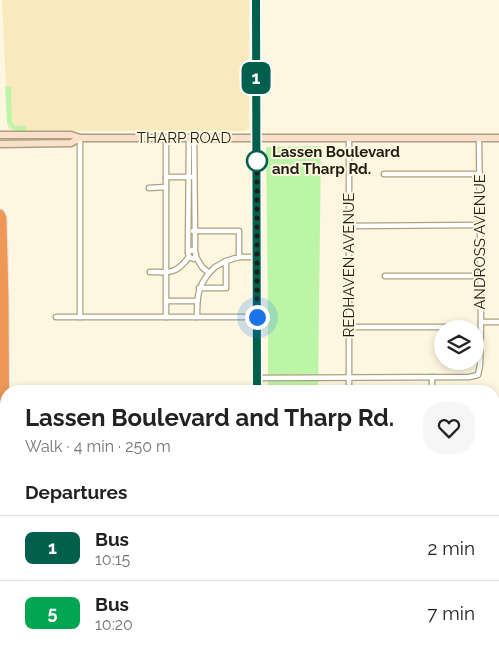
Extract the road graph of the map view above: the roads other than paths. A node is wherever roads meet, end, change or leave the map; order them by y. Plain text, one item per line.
1 (256, 0) edge
2 (0, 135) edge
3 (80, 138) junction
4 (166, 138) junction
5 (192, 138) junction
6 (349, 138) junction
7 (479, 138) junction
8 (499, 138) edge
9 (256, 139) junction
10 (0, 144) edge
11 (384, 174) dead end
12 (480, 174) junction
13 (166, 177) junction
14 (192, 177) junction
15 (149, 188) dead end
16 (166, 188) junction
17 (0, 214) edge
18 (480, 225) junction
19 (349, 226) junction
20 (192, 231) junction
21 (195, 254) junction
22 (188, 255) junction
23 (239, 257) junction
24 (257, 257) junction
25 (226, 261) junction
26 (150, 272) dead end
27 (166, 272) junction
28 (209, 273) junction
29 (385, 276) dead end
30 (480, 276) junction
31 (199, 288) junction
32 (166, 301) junction
33 (197, 301) junction
34 (56, 317) dead end
35 (80, 317) junction
36 (166, 317) junction
37 (197, 317) junction
38 (257, 317) junction
39 (481, 320) edge
40 (484, 322) edge
41 (499, 322) edge
42 (349, 327) junction
43 (434, 327) edge
44 (479, 370) edge
45 (432, 377) junction
46 (257, 378) junction
47 (349, 378) junction
48 (4, 385) edge
49 (257, 385) edge
50 (350, 385) edge
51 (432, 385) edge

1 - 9 street
2 - 3 street, THARP ROAD
3 - 4 street, THARP ROAD
3 - 10 street, THARP ROAD
3 - 35 street
4 - 5 street, THARP ROAD
4 - 13 street
5 - 9 street, THARP ROAD
5 - 14 street
6 - 7 street, THARP ROAD
6 - 9 street, THARP ROAD
6 - 19 street, REDHAVEN AVENUE
7 - 8 street, THARP ROAD
7 - 12 street, ANDROSS AVENUE
9 - 24 street
11 - 12 street
12 - 18 street, ANDROSS AVENUE
13 - 14 street
13 - 16 street
14 - 20 street
15 - 16 street
16 - 27 street
17 - 48 highway
18 - 19 street
18 - 30 street, ANDROSS AVENUE
19 - 42 street, REDHAVEN AVENUE
20 - 21 street
20 - 22 street
20 - 23 street
21 - 22 street
21 - 22 street
21 - 28 street
22 - 27 street
23 - 24 street
23 - 25 street
24 - 38 street
25 - 28 street
25 - 31 street
26 - 27 street
27 - 32 street
28 - 31 street
29 - 30 street
30 - 39 street, ANDROSS AVENUE
31 - 33 street
32 - 33 street
32 - 36 street
33 - 37 street
34 - 35 street
35 - 36 street
36 - 37 street
37 - 38 street
38 - 46 street
40 - 41 street
42 - 43 street
42 - 47 street, REDHAVEN AVENUE
44 - 45 street, ANDROSS AVENUE
45 - 47 street
45 - 51 street
46 - 47 street
46 - 49 street
47 - 50 street, REDHAVEN AVENUE

